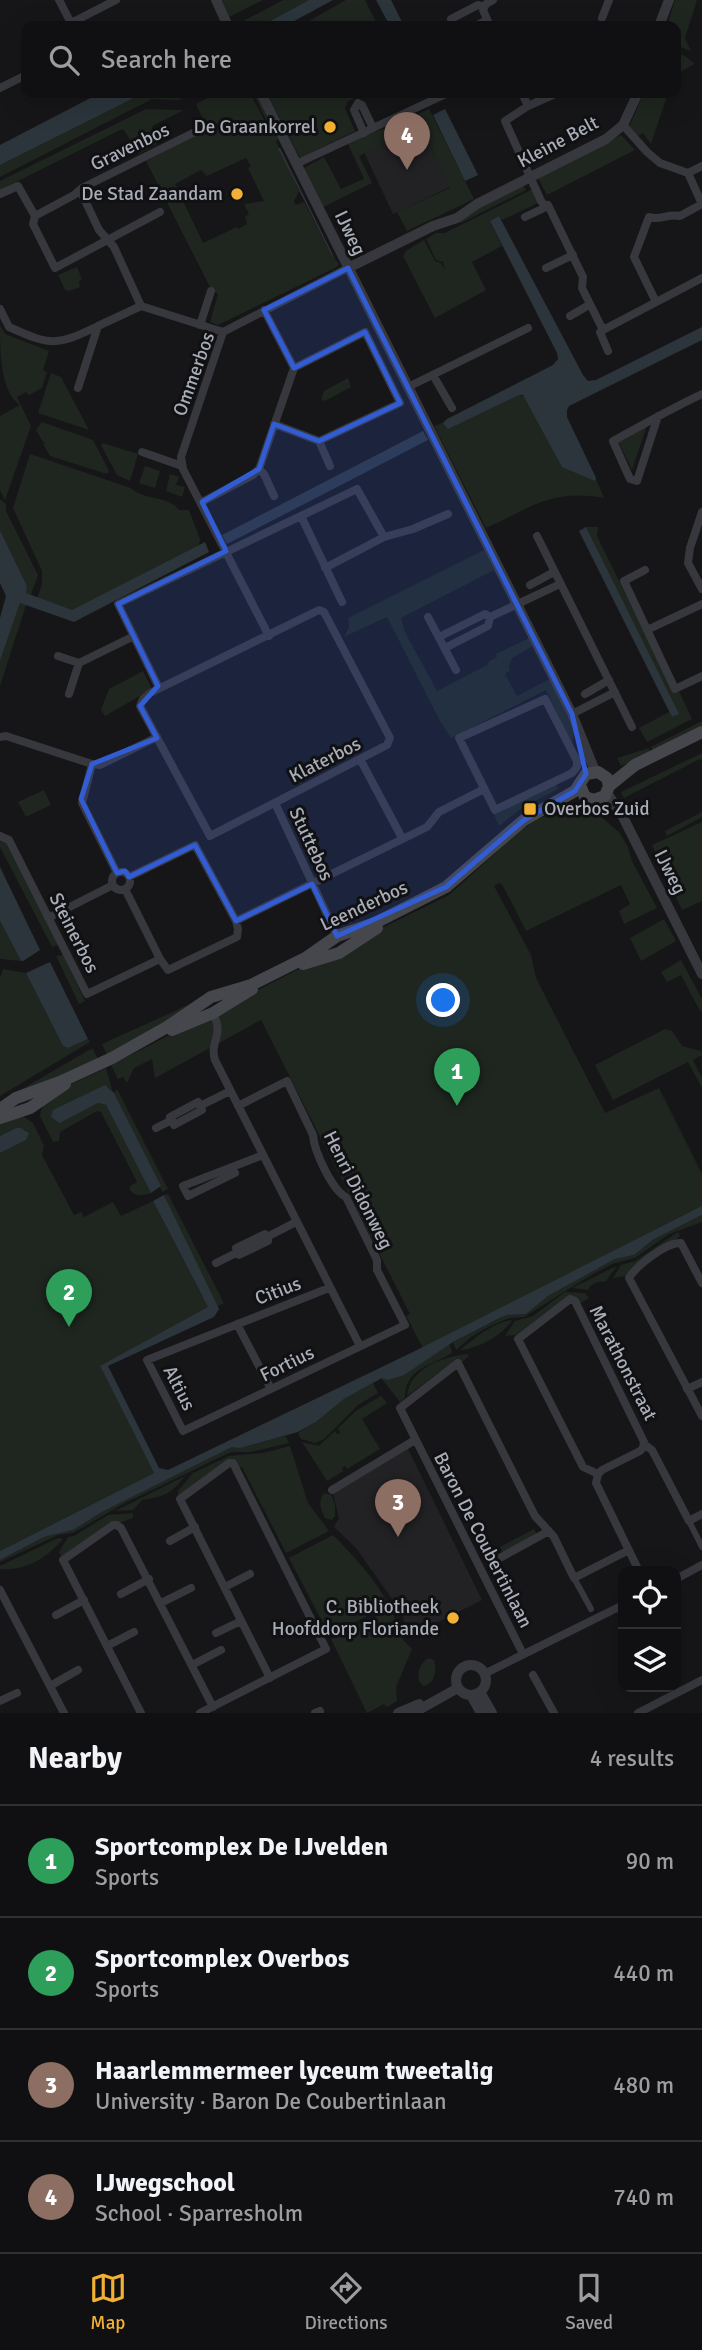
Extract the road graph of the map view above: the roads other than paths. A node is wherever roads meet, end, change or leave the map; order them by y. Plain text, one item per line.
1 (59, 0) edge
2 (116, 0) edge
3 (216, 0) edge
4 (493, 0) edge
5 (609, 0) edge
6 (667, 4) edge
7 (484, 7) junction
8 (69, 21) edge
9 (78, 21) edge
10 (226, 21) edge
11 (452, 21) edge
12 (488, 21) edge
13 (602, 21) edge
14 (662, 21) edge
15 (21, 78) edge
16 (0, 88) edge
17 (263, 98) edge
18 (437, 98) edge
19 (524, 98) edge
20 (546, 98) edge
21 (636, 98) edge
22 (528, 106) junction
23 (622, 125) junction
24 (373, 128) junction
25 (195, 132) dead end
26 (364, 133) junction
27 (296, 164) junction
28 (702, 166) edge
29 (688, 173) junction
30 (531, 176) junction
31 (80, 190) junction
32 (0, 194) edge
33 (702, 204) edge
34 (546, 206) junction
35 (160, 212) dead end
36 (34, 216) junction
37 (525, 217) dead end
38 (106, 239) junction
39 (573, 255) junction
40 (348, 268) junction
41 (546, 268) dead end
42 (702, 278) edge
43 (211, 291) dead end
44 (656, 302) junction
45 (589, 305) junction
46 (141, 306) junction
47 (0, 309) edge
48 (264, 310) junction
49 (570, 316) dead end
50 (200, 325) junction
51 (98, 326) junction
52 (528, 328) dead end
53 (603, 330) junction
54 (223, 332) junction
55 (608, 351) dead end
56 (294, 368) junction
57 (433, 375) junction
58 (78, 387) dead end
59 (408, 387) junction
60 (699, 395) edge
61 (702, 407) edge
62 (452, 408) dead end
63 (658, 416) junction
64 (274, 424) junction
65 (319, 441) junction
66 (142, 452) dead end
67 (182, 466) junction
68 (330, 466) dead end
69 (259, 469) junction
70 (274, 496) dead end
71 (202, 502) junction
72 (702, 512) edge
73 (447, 514) dead end
74 (301, 516) junction
75 (537, 536) dead end
76 (384, 537) junction
77 (226, 551) junction
78 (325, 568) junction
79 (645, 570) dead end
80 (554, 572) junction
81 (559, 584) junction
82 (530, 585) dead end
83 (702, 589) edge
84 (342, 602) dead end
85 (516, 604) junction
86 (702, 604) edge
87 (428, 617) dead end
88 (490, 617) junction
89 (647, 630) junction
90 (134, 636) junction
91 (269, 636) junction
92 (439, 637) junction
93 (445, 648) junction
94 (58, 656) dead end
95 (79, 663) junction
96 (456, 670) dead end
97 (702, 676) edge
98 (609, 680) junction
99 (159, 688) junction
100 (615, 692) junction
101 (69, 694) dead end
102 (585, 694) dead end
103 (572, 714) junction
104 (632, 727) dead end
105 (702, 732) edge
106 (0, 737) edge
107 (157, 737) junction
108 (360, 760) junction
109 (92, 764) junction
110 (595, 785) junction
111 (484, 789) junction
112 (275, 803) junction
113 (0, 836) edge
114 (402, 838) junction
115 (117, 873) junction
116 (129, 877) junction
117 (312, 884) junction
118 (113, 885) junction
119 (125, 889) junction
120 (48, 918) junction
121 (236, 922) junction
122 (343, 934) junction
123 (352, 946) junction
124 (328, 950) junction
125 (160, 959) junction
126 (702, 973) edge
127 (223, 1000) junction
128 (201, 1003) junction
129 (208, 1016) junction
130 (112, 1058) junction
131 (230, 1091) junction
132 (39, 1095) junction
133 (16, 1098) junction
134 (238, 1106) junction
135 (0, 1109) edge
136 (20, 1112) junction
137 (0, 1118) edge
138 (156, 1128) dead end
139 (263, 1155) junction
140 (232, 1167) junction
141 (296, 1222) junction
142 (216, 1263) dead end
143 (702, 1283) edge
144 (330, 1288) junction
145 (237, 1324) junction
146 (405, 1325) joint
147 (360, 1346) junction
148 (147, 1360) joint
149 (702, 1382) edge
150 (271, 1389) junction
151 (687, 1390) junction
152 (702, 1416) edge
153 (183, 1431) joint
154 (415, 1440) junction
155 (645, 1445) junction
156 (598, 1475) junction
157 (332, 1490) dead end
158 (702, 1514) edge
159 (689, 1521) junction
160 (195, 1527) junction
161 (549, 1531) junction
162 (170, 1541) dead end
163 (702, 1546) edge
164 (629, 1550) junction
165 (496, 1560) dead end
166 (702, 1565) edge
167 (637, 1566) edge
168 (250, 1574) dead end
169 (681, 1576) edge
170 (575, 1578) junction
171 (149, 1579) junction
172 (225, 1587) junction
173 (191, 1588) dead end
174 (0, 1590) edge
175 (121, 1594) dead end
176 (84, 1600) junction
177 (161, 1603) junction
178 (618, 1607) edge
179 (592, 1609) dead end
180 (56, 1615) dead end
181 (242, 1621) junction
182 (134, 1632) dead end
183 (216, 1633) dead end
184 (107, 1646) junction
185 (221, 1650) dead end
186 (523, 1654) junction
187 (192, 1665) junction
188 (78, 1671) dead end
189 (484, 1674) junction
190 (533, 1675) dead end
191 (270, 1678) junction
192 (702, 1680) edge
193 (50, 1686) junction
194 (458, 1688) junction
195 (17, 1693) dead end
196 (476, 1694) junction
197 (0, 1701) edge
198 (429, 1702) junction
199 (212, 1707) junction
200 (642, 1712) edge
201 (64, 1713) edge
202 (141, 1713) edge
203 (201, 1713) edge
204 (398, 1713) edge
205 (413, 1713) edge
206 (481, 1713) edge
207 (492, 1713) edge
208 (554, 1713) edge

1 - 8 street
2 - 9 street
3 - 10 street
4 - 7 street
5 - 13 street
6 - 14 street
7 - 11 street
7 - 12 street
15 - 16 street
17 - 27 street, IJweg
18 - 24 street
19 - 22 street
20 - 22 street
21 - 23 street, Kleine Belt
22 - 30 street
23 - 29 street
23 - 30 street, Kleine Belt
24 - 26 street
24 - 26 street
25 - 31 street, Gravenbos
26 - 27 street
27 - 40 street, IJweg
28 - 29 street
29 - 33 street
30 - 34 street
30 - 40 street, Kleine Belt
31 - 36 street, Gravenbos
31 - 38 street, Gravenbos
32 - 36 street
33 - 44 street
34 - 37 street
34 - 39 street
35 - 38 street
36 - 38 street
38 - 46 street, Gravenbos
39 - 41 street
39 - 45 street
40 - 48 street, Ommerbos
40 - 59 street, IJweg
42 - 44 street
43 - 50 street
44 - 53 street
45 - 49 street
45 - 53 street
46 - 50 street
46 - 51 street
47 - 51 street
48 - 54 street, Ommerbos
48 - 56 street
50 - 54 street
51 - 58 street
52 - 57 street
53 - 55 street
54 - 67 street, Ommerbos
56 - 64 street
56 - 65 street
57 - 59 street
57 - 62 street
59 - 85 street, IJweg
60 - 61 street
60 - 63 street
63 - 63 street
64 - 65 street
64 - 69 street
65 - 68 street
66 - 67 street
67 - 71 street
69 - 70 street
69 - 71 street
71 - 77 street
72 - 83 street
73 - 76 street
74 - 76 street
74 - 77 street
74 - 78 street
75 - 80 street
76 - 78 street
77 - 90 street
77 - 91 street
78 - 84 street
79 - 89 street
80 - 81 street
80 - 82 street
81 - 85 street
81 - 98 street
85 - 88 street
85 - 103 street, IJweg
86 - 89 street
87 - 92 street
88 - 92 street
88 - 93 street
89 - 97 street
90 - 95 street
90 - 99 street
91 - 99 street, Klaterbos
91 - 108 street, Klaterbos
92 - 93 street
93 - 96 street
94 - 95 street
95 - 101 street
98 - 100 street
98 - 102 street
99 - 107 street, Klaterbos
100 - 103 street
100 - 104 street
103 - 110 street, IJweg
105 - 110 main road
106 - 109 street
107 - 109 street
107 - 112 street, Klaterbos
108 - 112 street, Klaterbos
108 - 114 street
109 - 115 street
110 - 122 main road, Leenderbos
110 - 123 main road, Leenderbos
110 - 126 street, IJweg
111 - 111 street
111 - 114 street
112 - 117 street, Stuttebos
113 - 120 street, Steinerbos
114 - 117 street
115 - 116 street
115 - 118 street
116 - 119 street
116 - 121 street
117 - 121 street
117 - 122 street, Stuttebos
118 - 119 street
118 - 120 street
119 - 125 street
120 - 125 street, Steinerbos
121 - 125 street
122 - 123 main road
122 - 124 main road, Leenderbos
123 - 124 main road, Leenderbos
124 - 127 main road, Leenderbos
127 - 128 main road, Leenderbos
127 - 129 main road, Leenderbos
128 - 129 main road
128 - 130 main road, Leenderbos
129 - 130 main road, Leenderbos
129 - 131 street
130 - 132 main road, Leenderbos
131 - 134 street
131 - 138 street
132 - 133 main road, Leenderbos
132 - 136 main road, Leenderbos
133 - 135 main road, Leenderbos
133 - 136 main road
134 - 139 street
134 - 146 street, Henri Didonweg
136 - 137 main road, Leenderbos
139 - 140 street
139 - 141 street
140 - 140 street
141 - 142 street
141 - 144 street
143 - 151 street
144 - 145 street, Citius
144 - 147 street
145 - 148 street, Citius
145 - 150 street, Citius
146 - 147 street, Fortius
147 - 150 street, Fortius
148 - 153 street, Altius
149 - 151 street
150 - 153 street, Fortius
151 - 152 street
154 - 157 street, Baron De Coubertinlaan
154 - 161 street, Baron De Coubertinlaan
154 - 186 street, Baron De Coubertinlaan
155 - 156 street, Marathonstraat
155 - 156 street, Marathonstraat
155 - 159 street
156 - 164 street, Marathonstraat
158 - 159 street
159 - 163 street
160 - 162 street
160 - 172 street
160 - 191 street
161 - 165 street, Baron De Coubertinlaan
161 - 170 street
164 - 167 street, Marathonstraat
164 - 170 street
166 - 169 street
168 - 172 street
170 - 179 street
171 - 175 street
171 - 176 street
171 - 177 street
172 - 181 street
173 - 177 street
174 - 193 street
176 - 180 street
176 - 184 street
177 - 187 street
178 - 186 street
181 - 183 street
181 - 191 street
182 - 184 street
184 - 202 street
185 - 187 street
186 - 189 street
187 - 199 street
188 - 193 street
189 - 194 street
189 - 196 street
190 - 208 street
191 - 199 street
192 - 200 street
193 - 201 street
194 - 196 street
194 - 198 street
195 - 197 street
196 - 206 street
196 - 207 street
198 - 204 street
198 - 205 street
199 - 203 street

